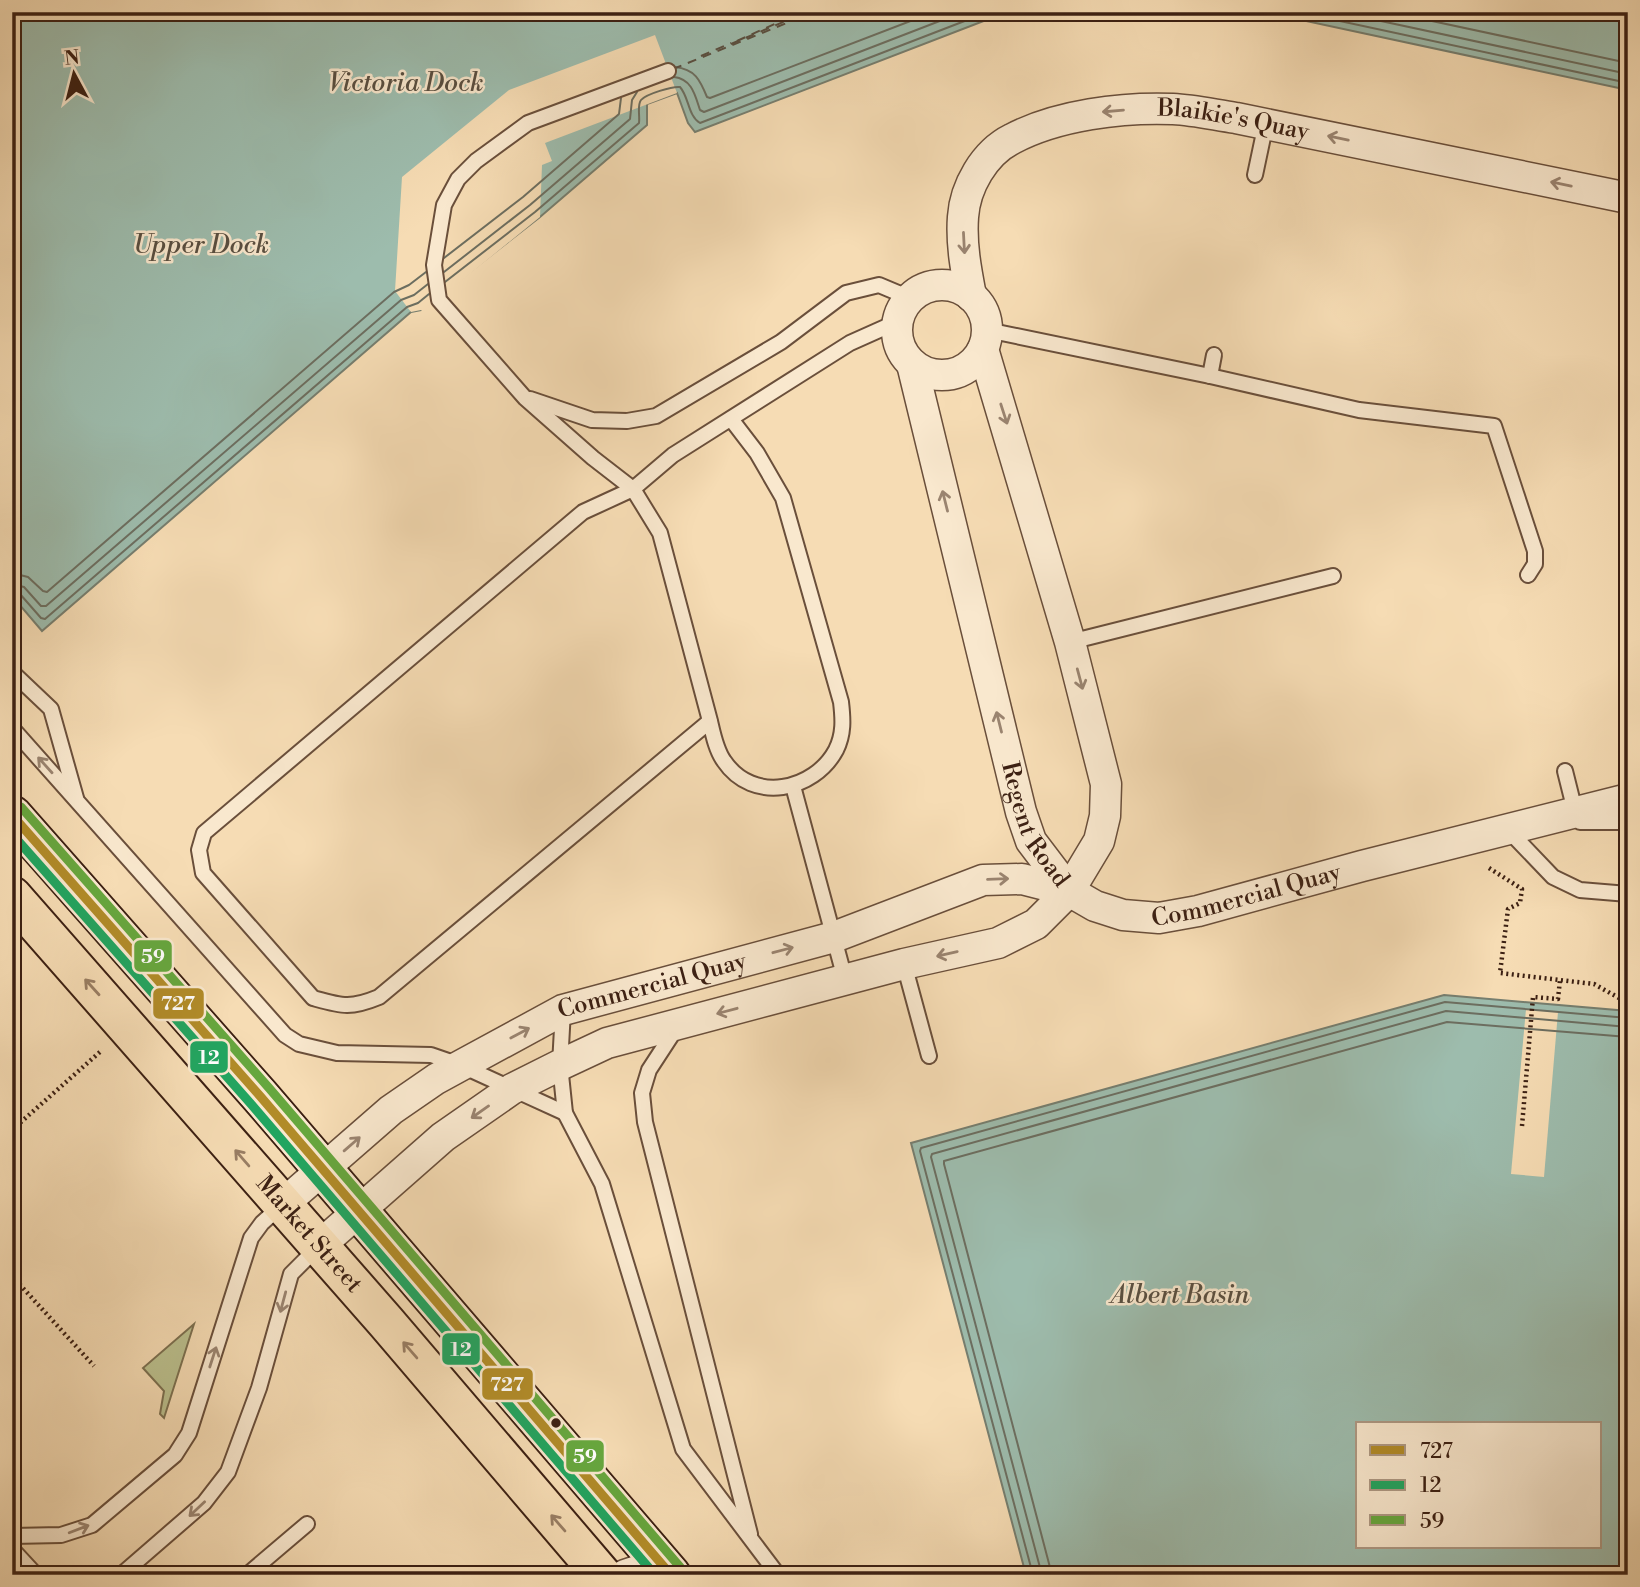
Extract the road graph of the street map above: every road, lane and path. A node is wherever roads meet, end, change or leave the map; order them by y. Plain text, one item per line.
1 (668, 71) dead end
2 (1266, 123) junction
3 (1255, 175) dead end
4 (1628, 198) edge
5 (971, 296) junction
6 (903, 310) junction
7 (985, 339) junction
8 (1214, 355) dead end
9 (912, 365) junction
10 (1210, 376) junction
11 (526, 398) junction
12 (731, 419) junction
13 (633, 489) junction
14 (1528, 575) dead end
15 (1333, 576) dead end
16 (1070, 642) junction
17 (12, 672) edge
18 (710, 721) junction
19 (12, 729) edge
20 (1565, 771) dead end
21 (793, 786) junction
22 (1628, 799) edge
23 (77, 801) junction
24 (1581, 810) junction
25 (12, 815) edge
26 (1628, 822) edge
27 (1518, 826) junction
28 (1069, 891) junction
29 (1628, 894) edge
30 (12, 896) edge
31 (1520, 903) dead end
32 (834, 937) junction
33 (904, 964) junction
34 (845, 979) junction
35 (1560, 980) junction
36 (1628, 1003) edge
37 (563, 1010) junction
38 (680, 1023) junction
39 (128, 1027) junction
40 (929, 1056) dead end
41 (460, 1065) junction
42 (560, 1065) junction
43 (512, 1089) junction
44 (565, 1112) junction
45 (1522, 1126) dead end
46 (12, 1130) edge
47 (323, 1169) junction
48 (282, 1205) junction
49 (360, 1212) junction
50 (318, 1247) junction
51 (12, 1276) edge
52 (94, 1366) dead end
53 (307, 1524) dead end
54 (12, 1536) edge
55 (752, 1540) junction
56 (12, 1549) edge
57 (666, 1569) edge
58 (36, 1575) edge
59 (121, 1575) edge
60 (247, 1575) edge
61 (603, 1575) edge
62 (625, 1575) edge
63 (778, 1575) edge

1 - 11 lane
2 - 3 lane
4 -> 2 street, Blaikie's Quay
2 -> 5 street, Blaikie's Quay
5 - 6 street
5 - 7 street
6 - 9 street
6 - 11 lane
6 - 12 lane
7 - 9 street
7 - 10 lane
7 -> 16 street, Regent Road
8 - 10 lane
28 -> 9 street, Regent Road
10 - 14 lane
11 - 13 lane
12 - 13 lane
12 - 21 lane
13 - 18 lane
13 - 18 lane
15 - 16 lane
16 -> 28 street, Regent Road
17 - 23 lane
18 - 21 lane
23 -> 19 lane
20 - 24 lane
21 - 32 lane
22 - 24 street, Commercial Quay
23 - 41 lane
24 - 27 street, Commercial Quay
25 - 47 main road
26 - 27 lane
27 - 28 street, Commercial Quay
27 - 29 lane
32 -> 28 street, Commercial Quay
28 -> 33 street, Commercial Quay
39 -> 30 main road, Market Street
31 - 35 path
32 - 34 lane
37 -> 32 street, Commercial Quay
33 - 34 street, Commercial Quay
33 - 40 lane
34 -> 38 street, Commercial Quay
35 - 36 path
35 - 45 path
41 -> 37 street, Commercial Quay
37 - 42 lane
38 - 42 street, Commercial Quay
38 - 55 lane
39 - 46 path
48 -> 39 main road, Market Street
41 - 43 lane
47 -> 41 street, Commercial Quay
42 - 43 street, Commercial Quay
42 - 44 lane
43 - 44 lane
43 -> 49 street, Commercial Quay
44 - 55 lane
47 - 48 street, Commercial Quay
47 - 49 main road
48 - 50 main road, Market Street
54 -> 48 lane
49 - 50 street, Commercial Quay
49 - 57 main road
50 -> 59 lane
61 -> 50 main road, Market Street
51 - 52 path
53 - 60 lane
55 - 63 lane
56 - 58 lane
57 - 62 street

